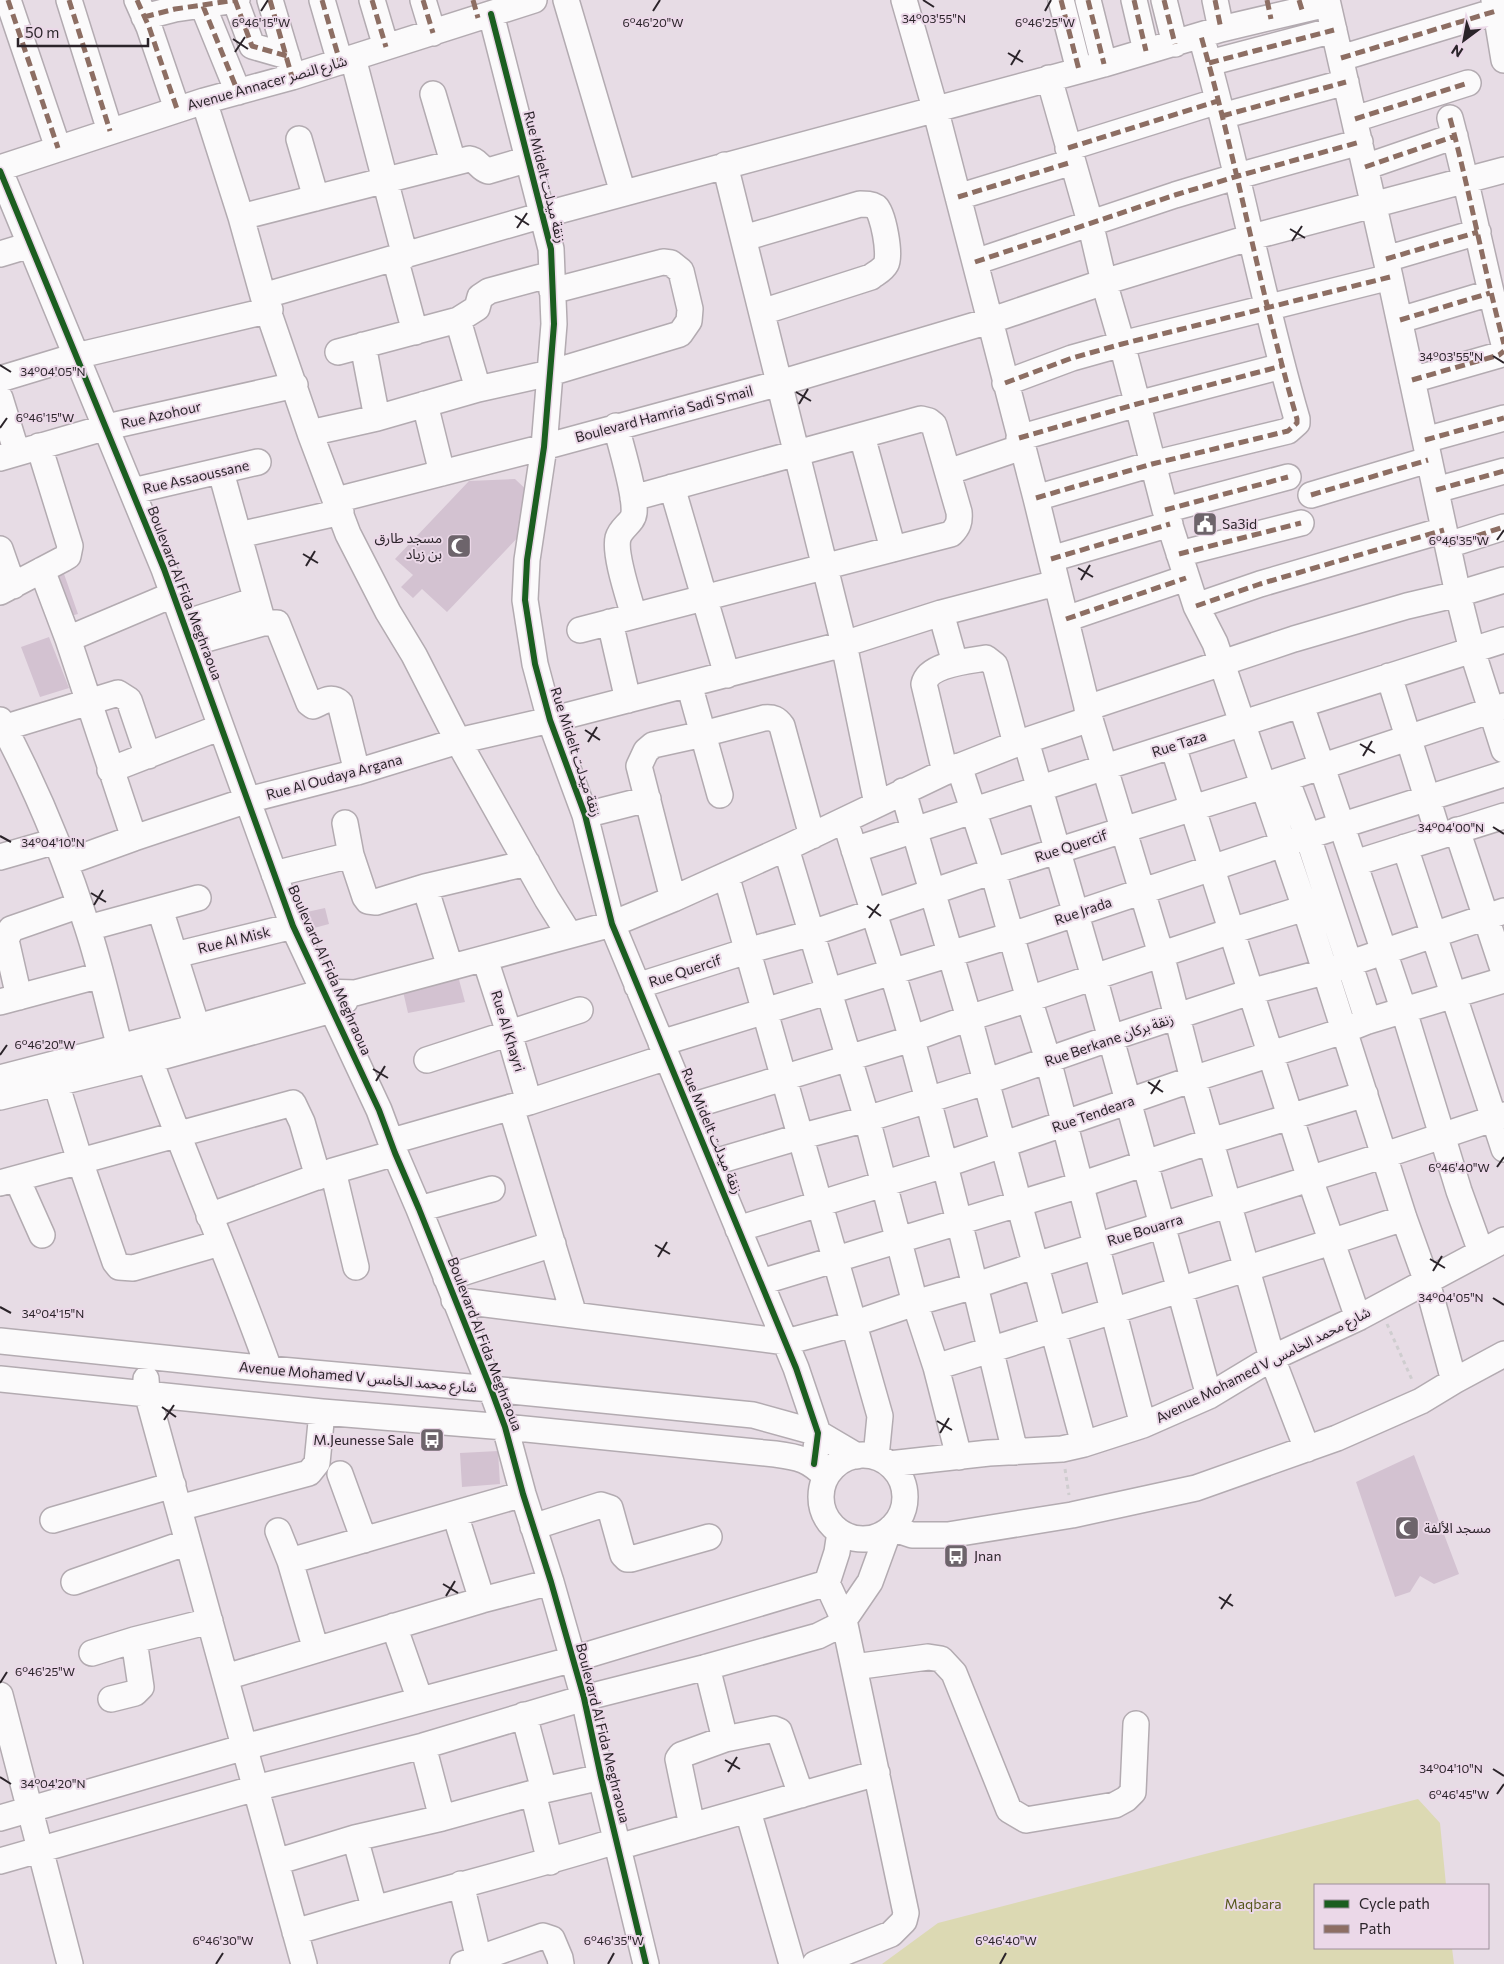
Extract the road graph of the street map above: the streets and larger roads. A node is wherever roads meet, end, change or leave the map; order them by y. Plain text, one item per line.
1 (8, 0) edge
2 (69, 0) edge
3 (270, 0) edge
4 (322, 0) edge
5 (372, 0) edge
6 (423, 0) edge
7 (534, 0) edge
8 (566, 0) edge
9 (904, 0) edge
10 (1061, 0) edge
11 (1088, 0) edge
12 (1134, 0) edge
13 (1164, 0) edge
14 (1215, 0) edge
15 (225, 2) edge
16 (1327, 2) edge
17 (1300, 5) edge
18 (1495, 6) edge
19 (141, 8) edge
20 (1269, 9) edge
21 (481, 11) edge
22 (1334, 30) junction
23 (1211, 32) junction
24 (433, 33) junction
25 (1175, 44) junction
26 (386, 47) junction
27 (1503, 48) edge
28 (1146, 51) junction
29 (1341, 58) junction
30 (346, 60) junction
31 (1209, 63) junction
32 (1104, 64) junction
33 (289, 67) junction
34 (1079, 70) junction
35 (1049, 78) junction
36 (1346, 82) junction
37 (1468, 83) dead end
38 (238, 92) junction
39 (433, 94) dead end
40 (204, 101) junction
41 (935, 108) junction
42 (1220, 108) junction
43 (177, 110) junction
44 (110, 131) junction
45 (1358, 131) junction
46 (300, 139) dead end
47 (58, 148) junction
48 (1070, 155) junction
49 (529, 160) junction
50 (453, 162) junction
51 (725, 165) junction
52 (1365, 167) junction
53 (0, 170) edge
54 (1504, 170) edge
55 (1238, 176) junction
56 (1466, 179) junction
57 (384, 181) junction
58 (623, 193) junction
59 (958, 197) junction
60 (316, 198) junction
61 (1374, 205) junction
62 (543, 215) junction
63 (241, 217) junction
64 (1090, 222) junction
65 (1478, 232) junction
66 (1252, 237) junction
67 (744, 238) junction
68 (30, 245) junction
69 (0, 254) edge
70 (400, 257) junction
71 (975, 262) junction
72 (1388, 268) junction
73 (1104, 282) junction
74 (552, 283) junction
75 (1490, 293) junction
76 (266, 303) junction
77 (1269, 308) junction
78 (762, 312) junction
79 (458, 320) junction
80 (1400, 320) junction
81 (989, 322) junction
82 (415, 332) junction
83 (1122, 344) junction
84 (1504, 344) edge
85 (363, 345) junction
86 (1504, 350) edge
87 (338, 352) dead end
88 (76, 356) junction
89 (1282, 366) junction
90 (550, 373) junction
91 (0, 380) edge
92 (1412, 380) junction
93 (780, 383) junction
94 (1005, 383) junction
95 (295, 385) junction
96 (478, 389) junction
97 (0, 398) edge
98 (425, 404) junction
99 (1137, 404) junction
100 (377, 418) junction
101 (1504, 418) edge
102 (616, 426) junction
103 (107, 427) junction
104 (310, 433) junction
105 (862, 436) junction
106 (1021, 442) junction
107 (544, 447) junction
108 (1426, 450) junction
109 (19, 452) edge
110 (797, 453) junction
111 (258, 462) dead end
112 (1152, 464) junction
113 (1504, 471) edge
114 (220, 472) junction
115 (948, 472) junction
116 (442, 473) junction
117 (1288, 477) dead end
118 (672, 487) junction
119 (1436, 490) junction
120 (133, 492) junction
121 (1311, 495) dead end
122 (633, 498) junction
123 (1036, 498) junction
124 (338, 506) junction
125 (1168, 517) junction
126 (1301, 523) dead end
127 (1504, 527) edge
128 (239, 535) junction
129 (1446, 537) junction
130 (0, 549) edge
131 (893, 549) junction
132 (1179, 554) junction
133 (1051, 559) junction
134 (53, 565) junction
135 (825, 567) junction
136 (1186, 578) junction
137 (1504, 580) edge
138 (1056, 583) junction
139 (6, 589) edge
140 (1458, 594) junction
141 (172, 595) junction
142 (705, 598) junction
143 (1196, 606) junction
144 (260, 611) junction
145 (941, 613) junction
146 (1066, 618) junction
147 (622, 619) junction
148 (580, 630) dead end
149 (188, 633) junction
150 (68, 639) junction
151 (1504, 640) edge
152 (844, 644) junction
153 (1472, 650) junction
154 (955, 663) junction
155 (1222, 664) junction
156 (727, 675) junction
157 (1389, 676) junction
158 (689, 684) junction
159 (628, 700) junction
160 (88, 702) junction
161 (1301, 705) junction
162 (1498, 708) edge
163 (1088, 713) junction
164 (550, 720) junction
165 (1242, 724) junction
166 (1, 725) edge
167 (222, 727) junction
168 (703, 734) junction
169 (1407, 738) junction
170 (458, 741) junction
171 (1021, 742) junction
172 (1173, 746) junction
173 (1504, 750) edge
174 (148, 756) junction
175 (1105, 767) junction
176 (1322, 767) junction
177 (952, 769) junction
178 (110, 770) junction
179 (358, 772) junction
180 (1504, 774) edge
181 (1274, 782) junction
182 (1039, 789) junction
183 (903, 791) junction
184 (720, 794) dead end
185 (648, 799) junction
186 (1426, 799) junction
187 (248, 800) junction
188 (877, 804) junction
189 (1192, 808) junction
190 (974, 810) junction
191 (585, 815) junction
192 (1504, 816) edge
193 (845, 819) junction
194 (345, 823) dead end
195 (1342, 826) junction
196 (914, 830) junction
197 (1124, 830) junction
198 (1448, 833) junction
199 (812, 836) junction
200 (1308, 837) junction
201 (134, 838) junction
202 (1284, 844) junction
203 (1405, 847) junction
204 (786, 848) junction
205 (854, 850) junction
206 (1058, 850) junction
207 (61, 852) junction
208 (351, 855) junction
209 (0, 857) edge
210 (527, 863) junction
211 (1355, 863) junction
212 (1211, 869) junction
213 (993, 871) junction
214 (274, 874) junction
215 (726, 875) junction
216 (425, 887) junction
217 (1141, 891) junction
218 (932, 892) junction
219 (198, 898) dead end
220 (672, 899) junction
221 (80, 905) junction
222 (1305, 908) junction
223 (160, 909) junction
224 (875, 912) junction
225 (1076, 913) junction
226 (1495, 914) edge
227 (612, 924) junction
228 (293, 926) junction
229 (88, 928) junction
230 (1231, 930) junction
231 (812, 933) junction
232 (569, 934) junction
233 (1434, 934) junction
234 (1012, 935) junction
235 (747, 951) junction
236 (1383, 951) junction
237 (950, 954) junction
238 (1161, 954) junction
239 (175, 955) junction
240 (486, 959) junction
241 (1349, 963) junction
242 (450, 966) junction
243 (892, 972) junction
244 (1324, 972) junction
245 (1504, 972) edge
246 (101, 976) junction
247 (1094, 977) junction
248 (1504, 980) edge
249 (637, 986) junction
250 (830, 992) junction
251 (1250, 992) junction
252 (1454, 996) junction
253 (9, 1000) edge
254 (1029, 1000) junction
255 (328, 1001) junction
256 (580, 1010) dead end
257 (766, 1011) junction
258 (1404, 1011) junction
259 (1178, 1017) junction
260 (969, 1018) junction
261 (1368, 1021) junction
262 (197, 1027) junction
263 (1343, 1031) junction
264 (509, 1032) junction
265 (1111, 1038) junction
266 (911, 1039) junction
267 (664, 1050) junction
268 (1270, 1055) junction
269 (122, 1056) junction
270 (848, 1058) junction
271 (150, 1060) junction
272 (427, 1060) dead end
273 (1048, 1060) junction
274 (0, 1078) edge
275 (785, 1078) junction
276 (1193, 1079) junction
277 (985, 1082) junction
278 (56, 1083) junction
279 (1365, 1094) junction
280 (0, 1097) edge
281 (927, 1099) junction
282 (1129, 1102) junction
283 (520, 1105) junction
284 (688, 1107) junction
285 (1290, 1117) junction
286 (1499, 1117) edge
287 (867, 1119) junction
288 (1063, 1123) junction
289 (177, 1136) junction
290 (1441, 1136) junction
291 (799, 1137) junction
292 (1211, 1141) junction
293 (1004, 1145) junction
294 (393, 1147) junction
295 (1504, 1149) edge
296 (1385, 1155) junction
297 (80, 1161) junction
298 (711, 1164) junction
299 (1146, 1164) junction
300 (944, 1165) junction
301 (326, 1174) junction
302 (1310, 1179) junction
303 (8, 1181) edge
304 (883, 1184) junction
305 (1080, 1185) junction
306 (492, 1189) dead end
307 (819, 1204) junction
308 (1019, 1204) junction
309 (1228, 1204) junction
310 (419, 1208) junction
311 (210, 1216) junction
312 (1404, 1218) junction
313 (959, 1222) junction
314 (1162, 1226) junction
315 (738, 1229) junction
316 (42, 1235) dead end
317 (1504, 1240) edge
318 (899, 1241) junction
319 (1331, 1242) junction
320 (220, 1243) junction
321 (553, 1244) junction
322 (1096, 1245) junction
323 (1481, 1252) junction
324 (834, 1260) junction
325 (1036, 1265) junction
326 (356, 1267) dead end
327 (1248, 1269) junction
328 (761, 1282) junction
329 (1427, 1282) junction
330 (974, 1286) junction
331 (450, 1289) junction
332 (1180, 1290) junction
333 (915, 1304) junction
334 (1114, 1311) junction
335 (574, 1315) junction
336 (1358, 1318) junction
337 (853, 1324) junction
338 (1053, 1330) junction
339 (0, 1342) edge
340 (786, 1342) junction
341 (990, 1349) junction
342 (1504, 1354) edge
343 (144, 1357) junction
344 (1272, 1358) junction
345 (936, 1367) junction
346 (269, 1369) junction
347 (0, 1379) edge
348 (1454, 1381) junction
349 (491, 1389) junction
350 (146, 1393) junction
351 (1209, 1396) junction
352 (322, 1412) junction
353 (1143, 1425) junction
354 (505, 1427) junction
355 (818, 1433) junction
356 (1073, 1447) junction
357 (1307, 1449) junction
358 (1015, 1452) junction
359 (959, 1457) junction
360 (874, 1459) junction
361 (820, 1470) junction
362 (340, 1474) dead end
363 (523, 1494) junction
364 (176, 1496) junction
365 (455, 1514) junction
366 (53, 1520) dead end
367 (533, 1527) junction
368 (890, 1529) junction
369 (278, 1531) dead end
370 (840, 1532) junction
371 (709, 1537) dead end
372 (364, 1540) junction
373 (188, 1542) junction
374 (290, 1560) junction
375 (74, 1582) dead end
376 (551, 1582) junction
377 (827, 1583) junction
378 (482, 1600) junction
379 (844, 1620) junction
380 (210, 1621) junction
381 (394, 1626) junction
382 (134, 1640) junction
383 (316, 1650) junction
384 (92, 1653) dead end
385 (574, 1659) junction
386 (706, 1667) junction
387 (854, 1667) junction
388 (226, 1677) junction
389 (0, 1695) edge
390 (584, 1698) junction
391 (111, 1699) dead end
392 (420, 1700) junction
393 (524, 1715) junction
394 (1136, 1724) dead end
395 (726, 1739) junction
396 (423, 1746) junction
397 (244, 1747) junction
398 (876, 1773) junction
399 (601, 1777) junction
400 (256, 1788) junction
401 (538, 1792) junction
402 (801, 1795) junction
403 (31, 1810) junction
404 (748, 1811) junction
405 (0, 1818) edge
406 (442, 1818) junction
407 (692, 1826) junction
408 (355, 1838) junction
409 (617, 1844) junction
410 (39, 1849) junction
411 (0, 1861) edge
412 (276, 1862) junction
413 (550, 1862) junction
414 (461, 1884) junction
415 (374, 1908) junction
416 (295, 1932) junction
417 (474, 1962) edge
418 (70, 1964) edge
419 (303, 1964) edge
420 (561, 1964) edge
421 (646, 1964) edge
422 (792, 1964) edge
423 (815, 1964) edge

1 - 47 street
2 - 44 street
3 - 33 street
4 - 30 street
5 - 26 street
6 - 24 street
7 - 21 street, Avenue Annacer شارع النصر
8 - 58 street
9 - 41 street
10 - 34 street
11 - 32 street
12 - 28 street
13 - 25 street
14 - 23 street
15 - 19 street
15 - 33 street
15 - 38 street
16 - 17 street
16 - 22 street
17 - 20 street
18 - 27 street
18 - 29 street
19 - 43 street
20 - 23 street
21 - 24 street, Avenue Annacer شارع النصر
21 - 49 street, Rue Midelt زنقة ميدلت
22 - 29 street
22 - 31 street
23 - 25 street
23 - 31 street
24 - 26 street, Avenue Annacer شارع النصر
25 - 28 street
26 - 30 street, Avenue Annacer شارع النصر
28 - 32 street
29 - 36 street
30 - 33 street, Avenue Annacer شارع النصر
30 - 57 street
31 - 42 street
32 - 34 street
33 - 38 street, Avenue Annacer شارع النصر
34 - 35 street
35 - 41 street
35 - 48 street
36 - 42 street
36 - 45 street
37 - 45 street
38 - 40 street, Avenue Annacer شارع النصر
39 - 50 street
40 - 43 street, Avenue Annacer شارع النصر
40 - 63 street
41 - 51 street
41 - 59 street
42 - 48 street
42 - 55 street
43 - 44 street, Avenue Annacer شارع النصر
44 - 47 street, Avenue Annacer شارع النصر
45 - 52 street
45 - 55 street
46 - 60 street
47 - 53 street, Avenue Annacer شارع النصر
48 - 59 street
48 - 64 street
49 - 50 street
49 - 62 street, Rue Midelt زنقة ميدلت
50 - 57 street
51 - 58 street
51 - 67 street
52 - 56 street
52 - 61 street
53 - 68 street, Boulevard Al Fida Meghraoua
54 - 56 street, Boulevard Hamria Sadi S'mail
55 - 64 street
55 - 66 street
56 - 61 street, Boulevard Hamria Sadi S'mail
56 - 65 street
57 - 60 street
57 - 70 street
58 - 62 street
59 - 71 street
60 - 63 street
61 - 66 street, Boulevard Hamria Sadi S'mail
61 - 72 street
62 - 70 street
62 - 74 street, Rue Midelt زنقة ميدلت
63 - 76 street
64 - 71 street
64 - 73 street
65 - 72 street
65 - 75 street
66 - 73 street, Boulevard Hamria Sadi S'mail
66 - 77 street
67 - 78 street
67 - 78 street
68 - 69 street
68 - 88 street, Boulevard Al Fida Meghraoua
70 - 76 street
70 - 82 street
71 - 81 street
72 - 77 street
72 - 80 street
73 - 81 street, Boulevard Hamria Sadi S'mail
73 - 83 street
74 - 79 street
74 - 90 street, Rue Midelt زنقة ميدلت
74 - 90 street
75 - 80 street
75 - 84 street
76 - 88 street
76 - 95 street
77 - 83 street
77 - 89 street
78 - 93 street
79 - 82 street
79 - 96 street
80 - 92 street
81 - 93 street, Boulevard Hamria Sadi S'mail
81 - 94 street
82 - 85 street
83 - 94 street
83 - 99 street
85 - 87 street
85 - 100 street
86 - 92 street
88 - 91 street
88 - 103 street, Boulevard Al Fida Meghraoua
89 - 99 street
89 - 112 street
90 - 96 street
90 - 107 street, Rue Midelt زنقة ميدلت
92 - 108 street
93 - 102 street, Boulevard Hamria Sadi S'mail
93 - 110 street
94 - 106 street
95 - 103 street, Rue Azohour
95 - 104 street
96 - 98 street
97 - 109 street
98 - 100 street
98 - 116 street
99 - 106 street
99 - 112 street
100 - 104 street
101 - 108 street
102 - 107 street, Boulevard Hamria Sadi S'mail
102 - 122 street
103 - 109 street, Rue Azohour
103 - 120 street, Boulevard Al Fida Meghraoua
104 - 124 street
105 - 110 street
105 - 115 street
105 - 131 street
106 - 115 street
106 - 123 street
107 - 116 street, Boulevard Hamria Sadi S'mail
107 - 164 street, Rue Midelt زنقة ميدلت
108 - 119 street
108 - 121 street
109 - 134 street
110 - 118 street
110 - 135 street
111 - 114 street, Rue Assaoussane
112 - 123 street
112 - 125 street
113 - 119 street
114 - 120 street, Rue Assaoussane
114 - 128 street
115 - 131 street
116 - 124 street, Boulevard Hamria Sadi S'mail
117 - 125 street
118 - 122 street
118 - 142 street
119 - 129 street
120 - 141 street, Boulevard Al Fida Meghraoua
122 - 147 street
123 - 133 street
124 - 128 street, Boulevard Hamria Sadi S'mail
124 - 170 street
125 - 132 street
125 - 133 street
126 - 132 street
127 - 129 street
128 - 144 street
129 - 140 street
129 - 143 street
130 - 139 street
131 - 135 street
132 - 136 street
133 - 138 street
134 - 139 street
134 - 150 street
135 - 142 street
135 - 152 street
136 - 143 street
136 - 146 street
137 - 140 street
138 - 145 street, Rue Al Oudaya Argana
138 - 146 street
140 - 153 street
140 - 155 street
141 - 149 street, Boulevard Al Fida Meghraoua
141 - 150 street
142 - 147 street
142 - 156 street
143 - 155 street
144 - 149 street
144 - 179 street
145 - 152 street, Rue Al Oudaya Argana
145 - 154 street
146 - 163 street
147 - 148 street
147 - 159 street
149 - 167 street, Boulevard Al Fida Meghraoua
150 - 160 street
151 - 153 street, Rue Taza
152 - 156 street, Rue Al Oudaya Argana
152 - 188 street
153 - 157 street, Rue Taza
153 - 162 street
154 - 171 street
154 - 177 street
155 - 163 street
155 - 165 street
156 - 158 street, Rue Al Oudaya Argana
157 - 161 street, Rue Taza
157 - 169 street
158 - 159 street, Rue Al Oudaya Argana
158 - 168 street
159 - 164 street, Rue Al Oudaya Argana
160 - 166 street
160 - 174 street
160 - 178 street
161 - 165 street, Rue Taza
161 - 176 street
162 - 169 street, Rue Quercif
162 - 173 street
163 - 171 street
163 - 175 street
164 - 170 street, Rue Al Oudaya Argana
164 - 191 street, Rue Midelt زنقة ميدلت
165 - 172 street, Rue Taza
165 - 181 street
166 - 207 street
167 - 174 street
167 - 187 street, Boulevard Al Fida Meghraoua
168 - 184 street
168 - 185 street
168 - 199 street
169 - 176 street, Rue Quercif
169 - 186 street
170 - 179 street, Rue Al Oudaya Argana
170 - 210 street
171 - 177 street
171 - 182 street
172 - 175 street, Rue Taza
172 - 189 street
174 - 178 street
175 - 182 street, Rue Taza
175 - 197 street
176 - 181 street, Rue Quercif
176 - 195 street
177 - 183 street
177 - 190 street
178 - 201 street
179 - 187 street, Rue Al Oudaya Argana
180 - 186 street, Rue Jrada
181 - 189 street, Rue Quercif
181 - 200 street
181 - 202 street
182 - 190 street, Rue Taza
182 - 206 street
183 - 188 street
183 - 196 street
185 - 191 street
185 - 220 street
186 - 195 street, Rue Jrada
186 - 198 street
187 - 201 street, Rue Al Oudaya Argana
187 - 214 street, Boulevard Al Fida Meghraoua
188 - 193 street
189 - 197 street, Rue Quercif
189 - 212 street
190 - 196 street, Rue Taza
190 - 213 street
191 - 227 street, Rue Midelt زنقة ميدلت
192 - 198 street
193 - 199 street
193 - 205 street
194 - 208 street
195 - 200 street, Rue Jrada
195 - 211 street
196 - 205 street, Rue Taza
196 - 218 street
197 - 206 street, Rue Quercif
197 - 217 street
198 - 203 street
198 - 226 street
199 - 204 street
200 - 202 street, Rue Jrada
200 - 241 street
201 - 207 street, Rue Al Oudaya Argana
202 - 212 street, Rue Jrada
202 - 222 street
203 - 211 street
203 - 233 street
204 - 215 street
204 - 231 street
205 - 224 street
206 - 213 street, Rue Quercif
206 - 225 street
207 - 209 street, Rue Al Oudaya Argana
207 - 221 street
208 - 214 street
208 - 216 street
210 - 216 street
210 - 232 street
211 - 236 street
212 - 217 street, Rue Jrada
212 - 230 street
213 - 218 street, Rue Quercif
213 - 234 street
214 - 228 street, Boulevard Al Fida Meghraoua
215 - 220 street
215 - 235 street
216 - 242 street
217 - 225 street, Rue Jrada
217 - 238 street
218 - 224 street, Rue Quercif
218 - 237 street
219 - 223 street
220 - 227 street
221 - 229 street
221 - 253 street
222 - 230 street
222 - 244 street
223 - 229 street
223 - 239 street
224 - 231 street, Rue Quercif
224 - 243 street
225 - 234 street, Rue Jrada
225 - 247 street
226 - 233 street, Rue Berkane زنقة بركان
226 - 245 street
227 - 232 street
227 - 249 street, Rue Midelt زنقة ميدلت
228 - 239 street, Rue Al Misk
228 - 255 street, Boulevard Al Fida Meghraoua
229 - 246 street
230 - 238 street
230 - 251 street
231 - 235 street, Rue Quercif
231 - 250 street
232 - 240 street
233 - 236 street, Rue Berkane زنقة بركان
233 - 252 street
234 - 237 street, Rue Jrada
234 - 254 street
235 - 249 street, Rue Quercif
235 - 257 street
236 - 241 street, Rue Berkane زنقة بركان
236 - 258 street
237 - 243 street, Rue Jrada
237 - 260 street
238 - 247 street
238 - 259 street
239 - 262 street
240 - 242 street
240 - 264 street, Rue Al Khayri
241 - 244 street, Rue Berkane زنقة بركان
241 - 261 street
242 - 255 street
243 - 250 street, Rue Jrada
243 - 266 street
244 - 251 street, Rue Berkane زنقة بركان
244 - 263 street
246 - 253 street
246 - 269 street
247 - 254 street
247 - 265 street
248 - 252 street, Rue Tendeara
249 - 267 street, Rue Midelt زنقة ميدلت
250 - 257 street, Rue Jrada
250 - 270 street
251 - 259 street, Rue Berkane زنقة بركان
251 - 268 street
252 - 258 street, Rue Tendeara
252 - 286 street
254 - 260 street
254 - 273 street
255 - 262 street
255 - 271 street
255 - 294 street, Boulevard Al Fida Meghraoua
256 - 264 street
257 - 267 street, Rue Jrada
257 - 275 street
258 - 261 street, Rue Tendeara
258 - 290 street
259 - 265 street, Rue Berkane زنقة بركان
259 - 276 street
260 - 266 street
260 - 277 street
261 - 263 street, Rue Tendeara
262 - 269 street
263 - 268 street, Rue Tendeara
263 - 279 street
264 - 272 street
264 - 283 street, Rue Al Khayri
265 - 273 street, Rue Berkane زنقة بركان
265 - 282 street
266 - 270 street
266 - 281 street
267 - 283 street, Rue Jrada
267 - 284 street, Rue Midelt زنقة ميدلت
268 - 276 street, Rue Tendeara
268 - 285 street
269 - 271 street
269 - 274 street
269 - 278 street
270 - 275 street
270 - 287 street
271 - 289 street
273 - 277 street, Rue Berkane زنقة بركان
273 - 288 street
275 - 284 street
275 - 291 street
276 - 282 street, Rue Tendeara
276 - 292 street
277 - 281 street, Rue Berkane زنقة بركان
277 - 293 street
278 - 280 street
278 - 297 street
279 - 285 street
279 - 296 street
281 - 287 street, Rue Berkane زنقة بركان
281 - 300 street
282 - 288 street, Rue Tendeara
282 - 299 street
283 - 294 street, Rue Jrada
283 - 321 street, Rue Al Khayri
284 - 298 street, Rue Midelt زنقة ميدلت
285 - 292 street
285 - 302 street
286 - 290 street, Rue Bouarra
286 - 295 street
287 - 291 street, Rue Berkane زنقة بركان
287 - 304 street
288 - 293 street, Rue Tendeara
288 - 305 street
289 - 297 street
289 - 301 street
289 - 311 street
290 - 296 street, Rue Bouarra
290 - 323 street
291 - 298 street, Rue Berkane زنقة بركان
291 - 307 street
292 - 299 street
292 - 309 street
293 - 300 street, Rue Tendeara
293 - 308 street
294 - 301 street, Rue Jrada
294 - 310 street, Boulevard Al Fida Meghraoua
296 - 302 street, Rue Bouarra
296 - 312 street
297 - 303 street
297 - 320 street
298 - 315 street, Rue Midelt زنقة ميدلت
299 - 305 street
299 - 314 street
300 - 304 street, Rue Tendeara
300 - 313 street
301 - 311 street, Rue Jrada
301 - 326 street
302 - 309 street, Rue Bouarra
302 - 319 street
303 - 316 street
304 - 307 street, Rue Tendeara
304 - 318 street
305 - 308 street
305 - 322 street
306 - 310 street
307 - 315 street, Rue Tendeara
307 - 324 street
308 - 313 street
308 - 325 street
309 - 314 street, Rue Bouarra
309 - 327 street
310 - 331 street, Boulevard Al Fida Meghraoua
311 - 320 street
312 - 319 street
312 - 329 street
313 - 318 street
313 - 330 street
314 - 322 street, Rue Bouarra
314 - 332 street
315 - 328 street, Rue Midelt زنقة ميدلت
317 - 323 street, Avenue Mohamed V شارع محمد الخامس
318 - 324 street
318 - 333 street
319 - 327 street
319 - 336 street
320 - 346 street
321 - 331 street
321 - 335 street, Rue Al Khayri
322 - 325 street, Rue Bouarra
322 - 334 street
323 - 329 street, Avenue Mohamed V شارع محمد الخامس
324 - 328 street
324 - 337 street
325 - 330 street, Rue Bouarra
325 - 338 street
327 - 332 street
327 - 344 street
328 - 340 street, Rue Midelt زنقة ميدلت
329 - 336 street, Avenue Mohamed V شارع محمد الخامس
329 - 348 street
330 - 333 street, Rue Bouarra
330 - 341 street
331 - 335 street
331 - 349 street, Boulevard Al Fida Meghraoua
332 - 334 street
332 - 351 street
333 - 337 street, Rue Bouarra
333 - 345 street
334 - 338 street
334 - 353 street
335 - 340 street
336 - 344 street, Avenue Mohamed V شارع محمد الخامس
337 - 340 street, Rue Bouarra
337 - 360 street
338 - 341 street
338 - 356 street
339 - 343 street, Avenue Mohamed V شارع محمد الخامس
340 - 355 street, Rue Midelt زنقة ميدلت
341 - 345 street
341 - 358 street
342 - 348 street
343 - 346 street, Avenue Mohamed V شارع محمد الخامس
343 - 350 street
344 - 351 street, Avenue Mohamed V شارع محمد الخامس
344 - 357 street
345 - 359 street
346 - 349 street, Avenue Mohamed V شارع محمد الخامس
347 - 350 street
348 - 357 street
349 - 354 street, Boulevard Al Fida Meghraoua
349 - 355 street, Avenue Mohamed V شارع محمد الخامس
350 - 352 street
350 - 364 street
351 - 353 street, Avenue Mohamed V شارع محمد الخامس
352 - 354 street
352 - 364 street
353 - 356 street, Avenue Mohamed V شارع محمد الخامس
354 - 361 street
354 - 363 street, Boulevard Al Fida Meghraoua
355 - 360 street, Avenue Mohamed V شارع محمد الخامس
355 - 361 street, Rue Midelt زنقة ميدلت
356 - 358 street, Avenue Mohamed V شارع محمد الخامس
357 - 368 street
358 - 359 street, Avenue Mohamed V شارع محمد الخامس
359 - 360 street, Avenue Mohamed V شارع محمد الخامس
360 - 361 street
360 - 368 street
361 - 370 street
362 - 372 street
363 - 365 street
363 - 367 street, Boulevard Al Fida Meghraoua
364 - 366 street
364 - 373 street
365 - 372 street
365 - 378 street
367 - 371 street
367 - 376 street, Boulevard Al Fida Meghraoua
368 - 370 street
368 - 379 street
369 - 374 street
370 - 377 street
372 - 374 street
373 - 375 street
373 - 380 street
374 - 383 street
376 - 378 street
376 - 385 street, Boulevard Al Fida Meghraoua
377 - 379 street
377 - 385 street
378 - 381 street
379 - 386 street
379 - 387 street
380 - 382 street
380 - 388 street
381 - 383 street
381 - 392 street
382 - 384 street
382 - 391 street
383 - 388 street
385 - 390 street, Boulevard Al Fida Meghraoua
385 - 392 street
386 - 390 street
386 - 395 street
387 - 394 street
387 - 398 street
388 - 397 street
389 - 403 street
390 - 393 street
390 - 399 street, Boulevard Al Fida Meghraoua
392 - 397 street
393 - 396 street
393 - 401 street
395 - 402 street
395 - 407 street
396 - 400 street
396 - 406 street
397 - 400 street
397 - 403 street
398 - 402 street
398 - 423 street
399 - 401 street
399 - 409 street, Boulevard Al Fida Meghraoua
400 - 410 street
400 - 412 street
401 - 406 street
401 - 413 street
402 - 404 street
403 - 405 street
403 - 410 street
404 - 407 street
404 - 422 street
406 - 408 street
407 - 409 street
408 - 412 street
408 - 415 street
409 - 413 street
409 - 421 street, Boulevard Al Fida Meghraoua
410 - 411 street
410 - 418 street
412 - 416 street
413 - 414 street
414 - 415 street
414 - 417 street
415 - 416 street
416 - 419 street
417 - 420 street

